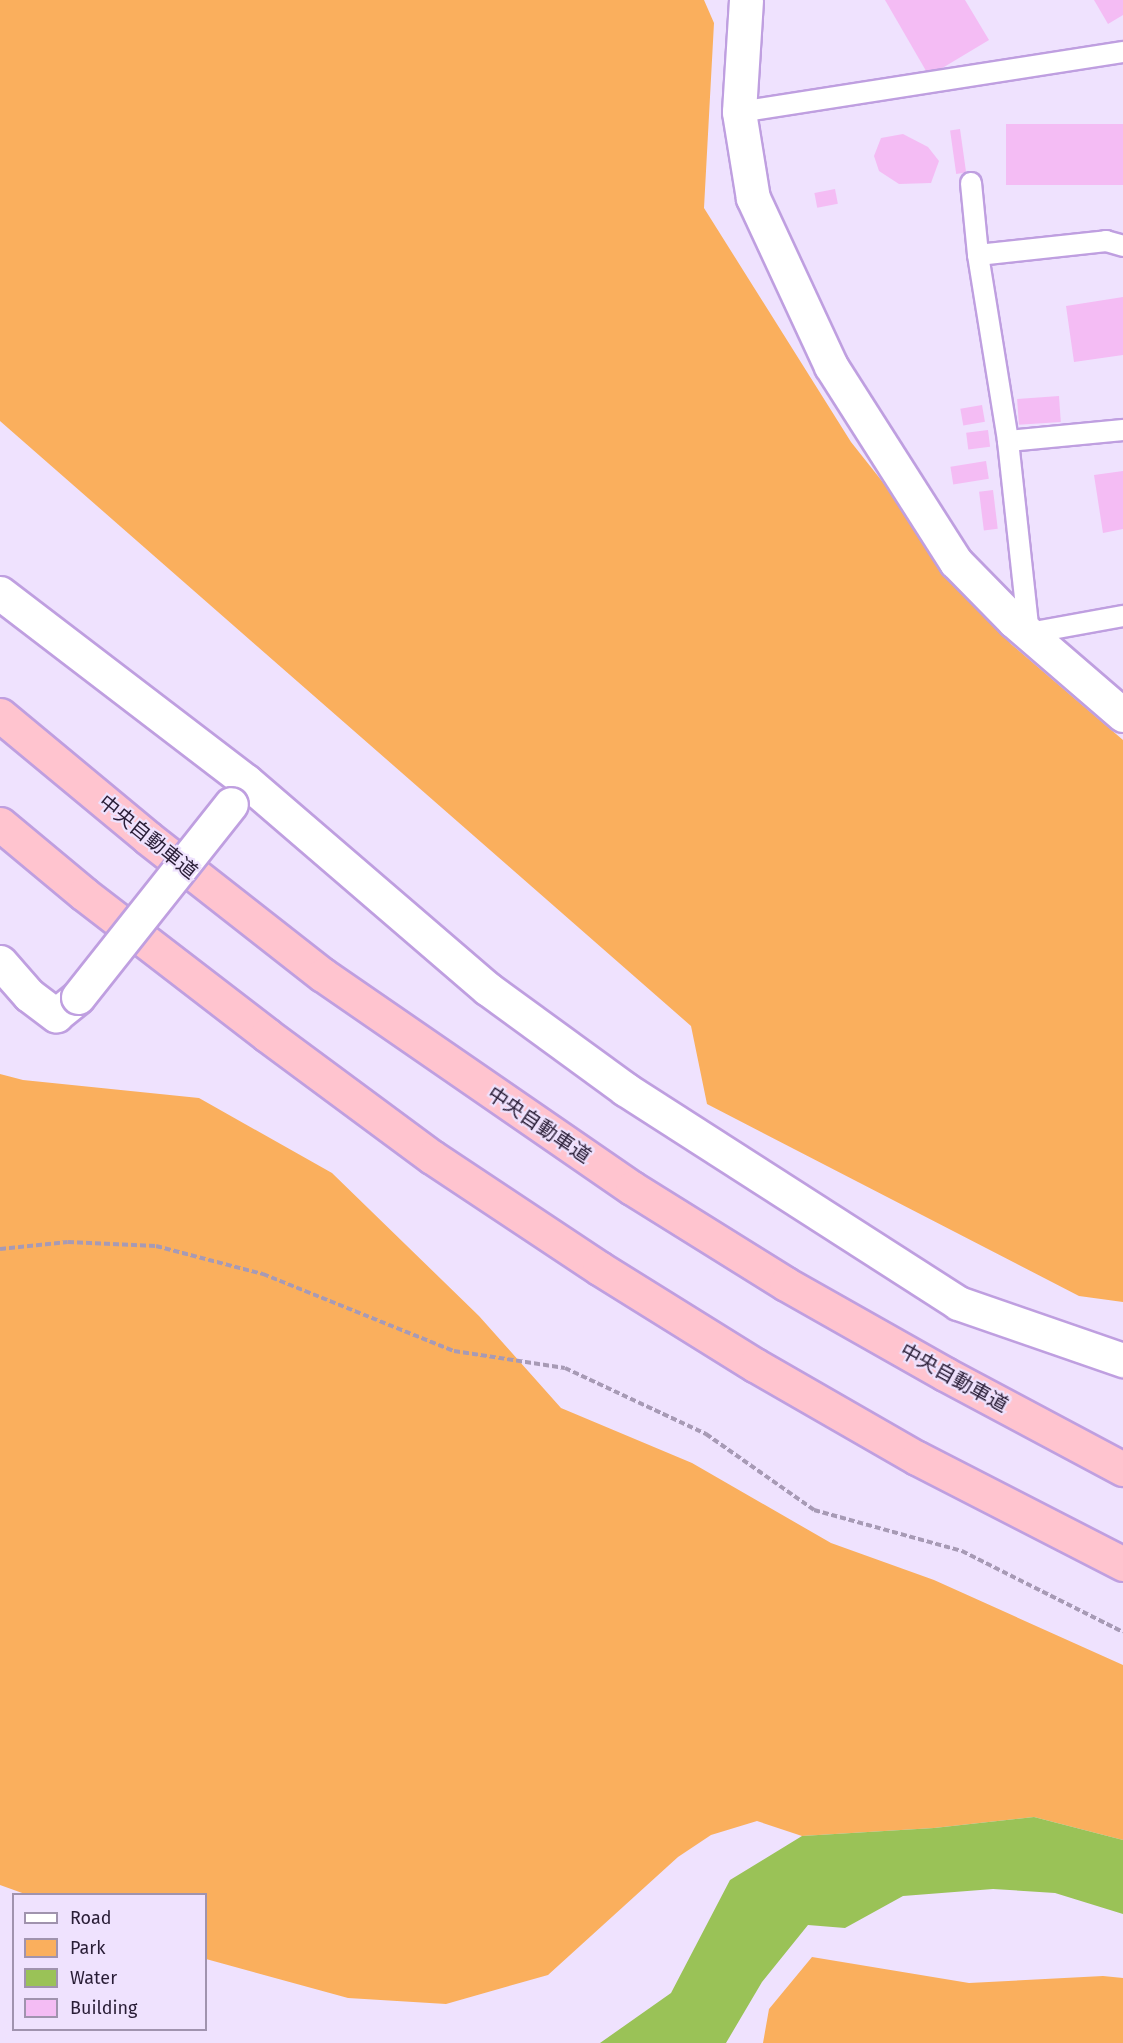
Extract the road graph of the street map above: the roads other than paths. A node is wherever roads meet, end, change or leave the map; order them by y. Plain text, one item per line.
1 (746, 0) edge
2 (1123, 52) edge
3 (739, 112) junction
4 (971, 183) dead end
5 (1123, 246) edge
6 (978, 255) junction
7 (1123, 430) edge
8 (1008, 441) junction
9 (0, 593) edge
10 (1123, 616) edge
11 (1029, 633) junction
12 (0, 715) edge
13 (1123, 715) edge
14 (238, 793) junction
15 (0, 824) edge
16 (0, 962) edge
17 (1123, 1360) edge
18 (1123, 1469) edge
19 (1123, 1564) edge

1 - 3 street
2 - 3 lane
3 - 11 street
4 - 6 lane
5 - 6 lane
6 - 8 lane
7 - 8 lane
8 - 11 lane
9 - 14 street
10 - 11 lane
11 - 13 street
12 - 18 highway, 中央自動車道
14 - 16 street, bridge
14 - 17 street
15 - 19 highway

